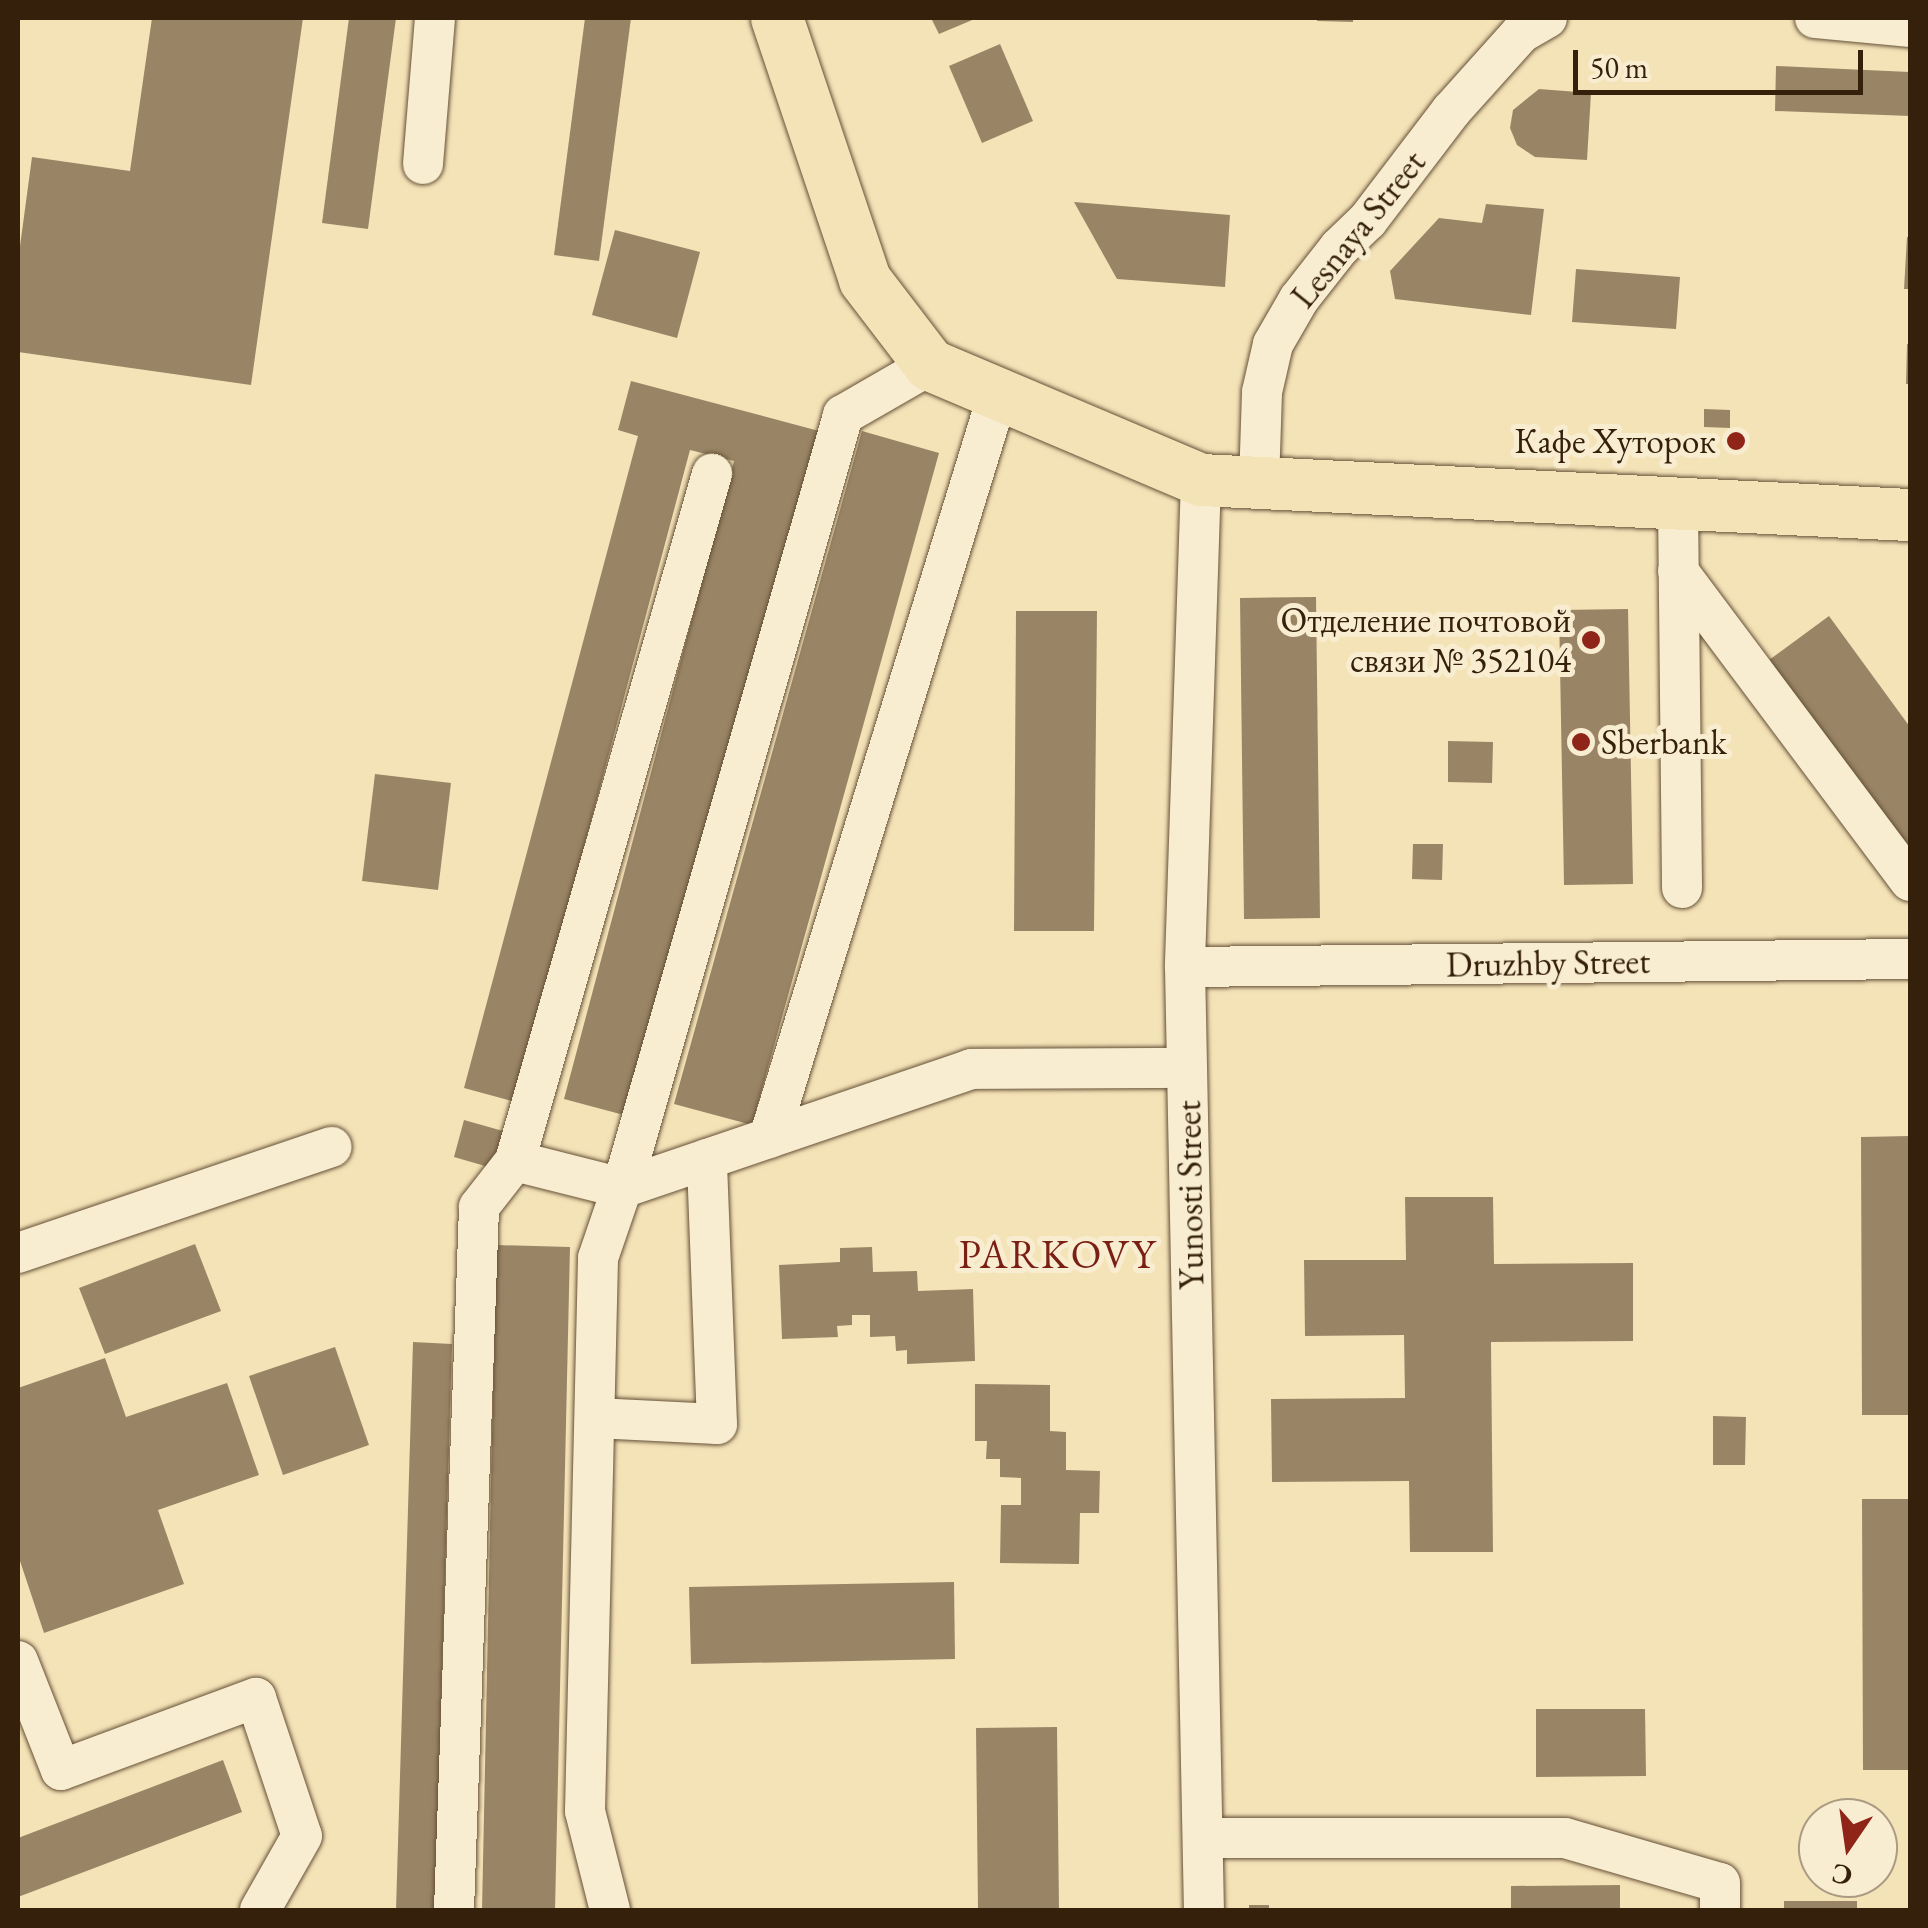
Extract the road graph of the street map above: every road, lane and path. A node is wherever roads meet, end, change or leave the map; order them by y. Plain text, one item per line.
1 (436, 18) edge
2 (777, 18) edge
3 (1547, 18) edge
4 (1815, 18) edge
5 (1910, 27) edge
6 (423, 164) dead end
7 (930, 365) junction
8 (998, 394) junction
9 (712, 474) dead end
10 (1201, 480) junction
11 (1259, 484) junction
12 (1678, 504) junction
13 (1910, 515) edge
14 (1678, 571) junction
15 (1910, 881) edge
16 (1682, 888) dead end
17 (1910, 958) edge
18 (1184, 967) junction
19 (1187, 1068) junction
20 (770, 1138) junction
21 (332, 1147) dead end
22 (707, 1159) junction
23 (515, 1160) junction
24 (622, 1188) junction
25 (18, 1253) edge
26 (595, 1418) junction
27 (18, 1662) edge
28 (1206, 1838) junction
29 (260, 1910) edge
30 (454, 1910) edge
31 (610, 1910) edge
32 (1204, 1910) edge
33 (1720, 1910) edge

1 - 6 street
2 - 7 main road
3 - 11 street, Lesnaya Street
4 - 5 street
7 - 8 main road
7 - 24 street
8 - 10 main road
8 - 20 street
9 - 23 street
10 - 11 main road
10 - 18 street, Yunosti Street
11 - 12 main road
12 - 13 main road
12 - 14 street
14 - 15 street
14 - 16 street
17 - 18 street, Druzhby Street
18 - 19 street, Yunosti Street
19 - 20 street
19 - 28 street, Yunosti Street
20 - 22 street
21 - 25 street
22 - 24 street
22 - 26 street
23 - 24 street
23 - 30 street
24 - 26 street
26 - 31 street
27 - 29 street
28 - 32 street, Yunosti Street
28 - 33 street

